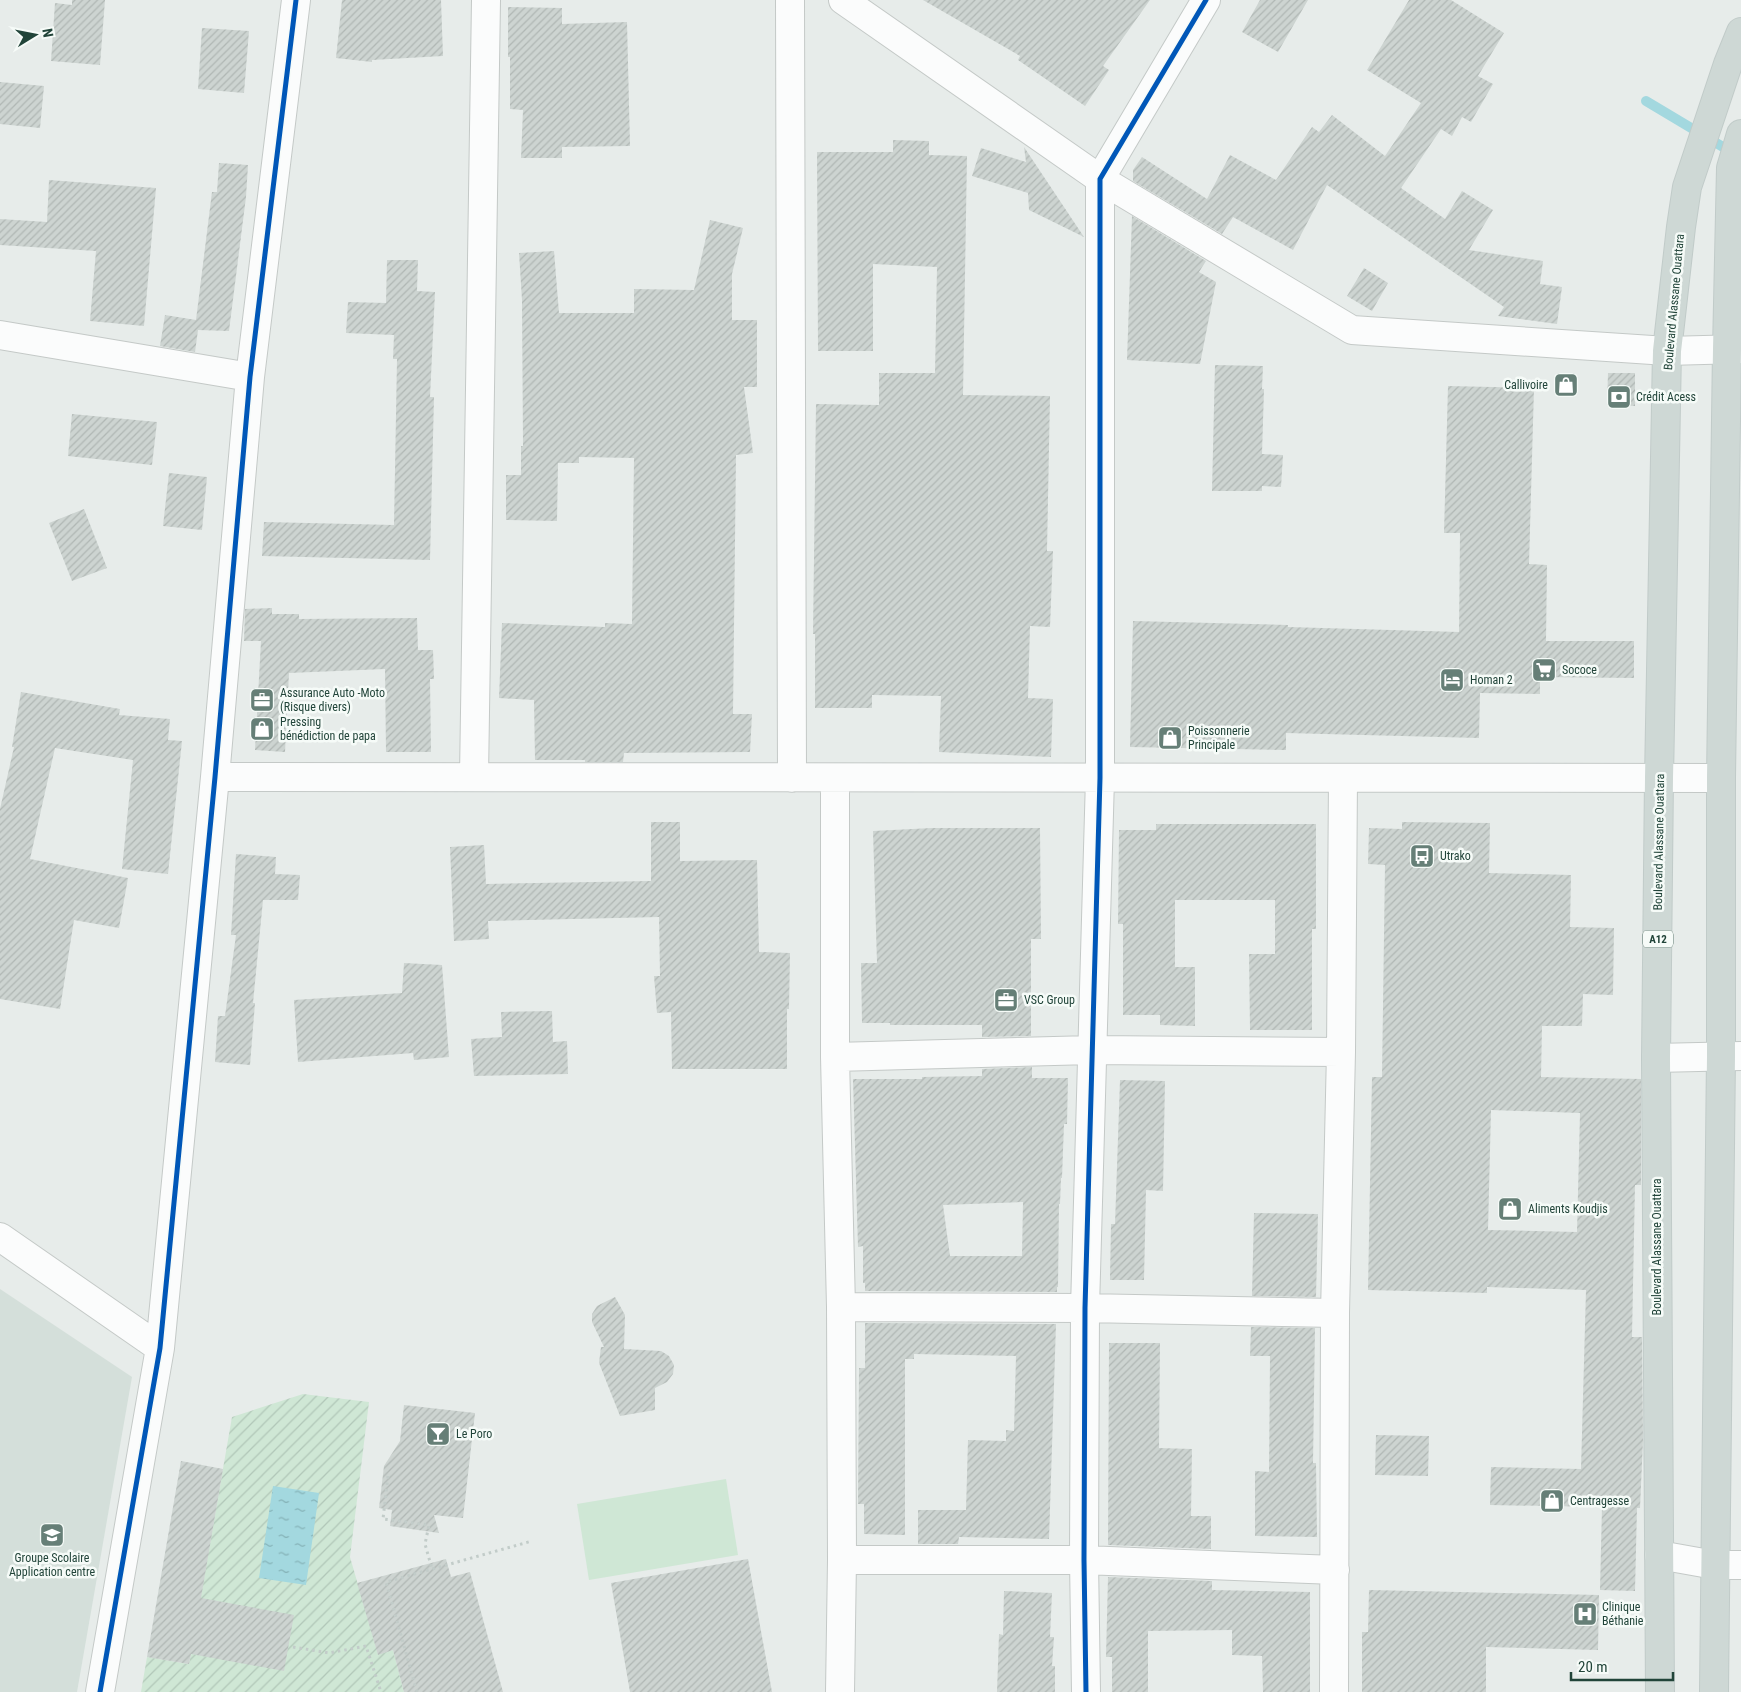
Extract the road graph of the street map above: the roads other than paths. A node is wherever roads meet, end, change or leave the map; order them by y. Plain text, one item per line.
1 (296, 0) edge
2 (486, 0) edge
3 (790, 0) edge
4 (843, 0) edge
5 (1206, 0) edge
6 (1741, 32) edge
7 (1740, 136) edge
8 (1100, 179) junction
9 (0, 335) edge
10 (1734, 349) edge
11 (1667, 351) junction
12 (250, 377) junction
13 (215, 777) junction
14 (474, 777) junction
15 (792, 778) junction
16 (835, 778) junction
17 (1100, 778) junction
18 (1343, 778) junction
19 (1659, 778) junction
20 (1721, 778) junction
21 (1092, 1050) junction
22 (1341, 1052) junction
23 (1731, 1056) edge
24 (834, 1057) junction
25 (1656, 1058) junction
26 (0, 1237) edge
27 (841, 1306) junction
28 (1085, 1308) junction
29 (1335, 1312) junction
30 (160, 1348) junction
31 (1659, 1555) junction
32 (842, 1560) junction
33 (1084, 1560) junction
34 (1728, 1565) edge
35 (1335, 1570) junction
36 (100, 1692) edge
37 (840, 1692) edge
38 (1086, 1692) edge
39 (1334, 1692) edge
40 (1660, 1692) edge
41 (1714, 1692) edge

1 - 12 street
2 - 14 street
3 - 15 street
4 - 8 street
5 - 8 street
6 - 11 main road, Boulevard Alassane Ouattara / A12
7 - 10 main road
8 - 11 street
8 - 17 street
9 - 12 street
10 - 11 street
10 - 20 main road
11 - 19 main road, Boulevard Alassane Ouattara / A12
12 - 13 street
13 - 14 street
13 - 30 street
14 - 15 street
15 - 16 street
16 - 17 street
16 - 24 street
17 - 18 street
17 - 21 street
18 - 19 street
18 - 22 street
19 - 20 street
19 - 25 main road, Boulevard Alassane Ouattara / A12
20 - 23 main road
21 - 22 street
21 - 24 street
21 - 28 street
22 - 29 street
23 - 25 street
23 - 34 main road
24 - 27 street
25 - 31 main road, Boulevard Alassane Ouattara / A12
26 - 30 street
27 - 28 street
27 - 32 street
28 - 29 street
28 - 33 street
29 - 35 street
30 - 36 street
31 - 34 street
31 - 40 main road, Boulevard Alassane Ouattara / A12
32 - 33 street
32 - 37 street
33 - 35 street
33 - 38 street
34 - 41 main road
35 - 39 street

